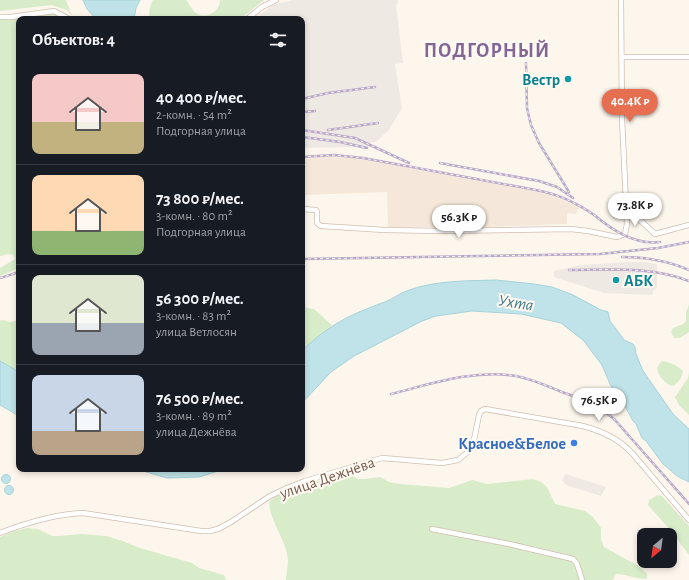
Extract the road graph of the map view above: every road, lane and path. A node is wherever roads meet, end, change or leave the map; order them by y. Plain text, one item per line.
1 (276, 0) edge
2 (621, 0) edge
3 (16, 16) edge
4 (18, 16) edge
5 (63, 16) edge
6 (252, 16) edge
7 (0, 17) edge
8 (622, 57) junction
9 (689, 57) edge
10 (626, 208) junction
11 (305, 210) edge
12 (689, 225) edge
13 (689, 520) edge
14 (432, 530) dead end
15 (0, 533) edge
16 (582, 580) edge

1 - 6 street
2 - 8 street
3 - 7 street
4 - 5 street
8 - 9 street
8 - 10 street
10 - 11 street
10 - 12 street
13 - 15 street, улица Дежнёва
14 - 16 street

